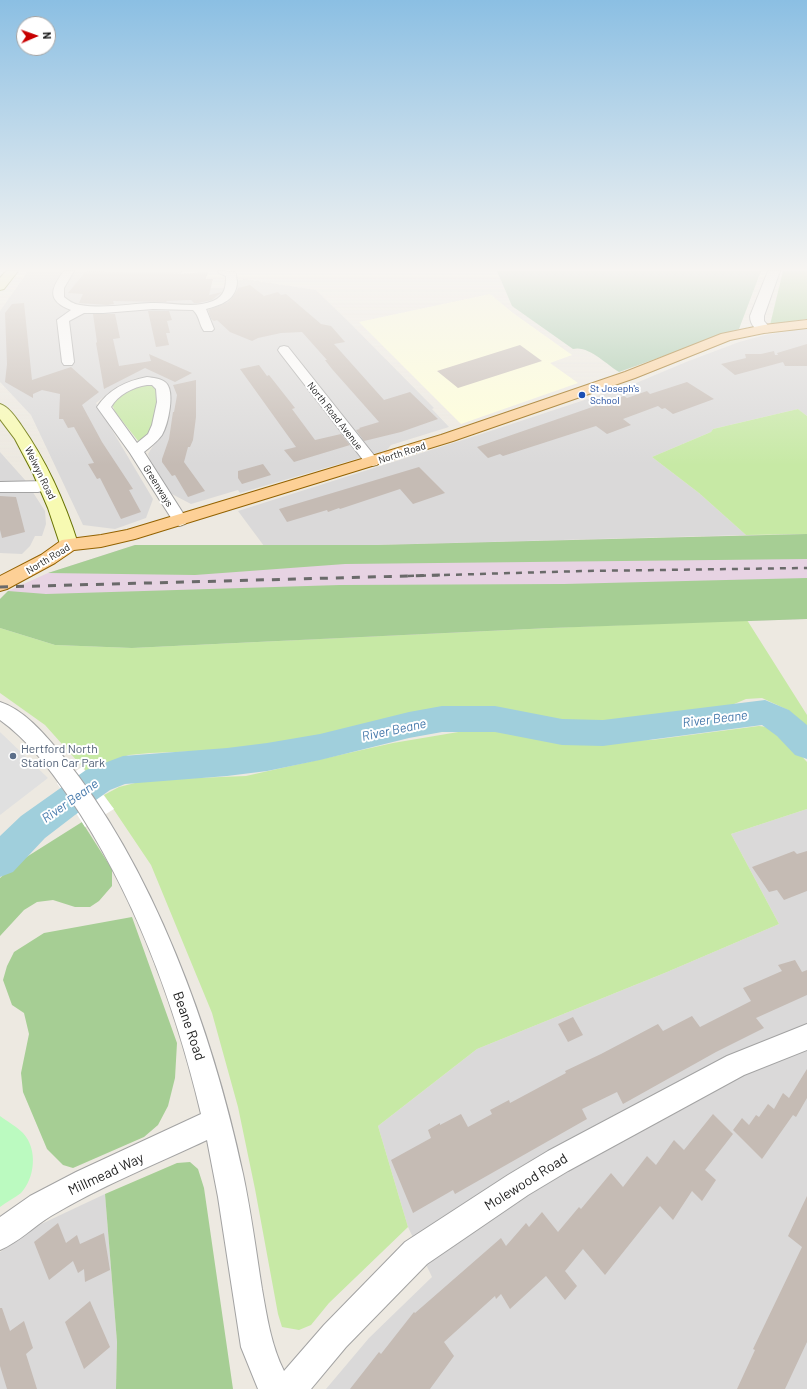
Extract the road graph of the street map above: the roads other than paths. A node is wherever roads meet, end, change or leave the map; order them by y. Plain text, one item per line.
1 (65, 336) edge
2 (732, 336) edge
3 (284, 350) dead end
4 (68, 362) dead end
5 (0, 408) edge
6 (136, 451) junction
7 (372, 462) junction
8 (47, 486) junction
9 (0, 487) edge
10 (180, 521) junction
11 (69, 544) junction
12 (0, 584) edge
13 (0, 710) edge
14 (807, 1037) edge
15 (216, 1122) junction
16 (0, 1235) edge
17 (275, 1389) edge
18 (290, 1389) edge

1 - 4 street
2 - 7 main road, North Road
3 - 7 street, North Road Avenue
5 - 8 main road, Welwyn Road
6 - 6 street, Greenways
6 - 10 street, Greenways
7 - 10 main road, North Road
8 - 9 street
8 - 11 main road, Welwyn Road
10 - 11 main road, North Road
11 - 12 main road, North Road
13 - 15 street, Beane Road
14 - 18 street, Molewood Road
15 - 16 street, Millmead Way
15 - 17 street, Beane Road

